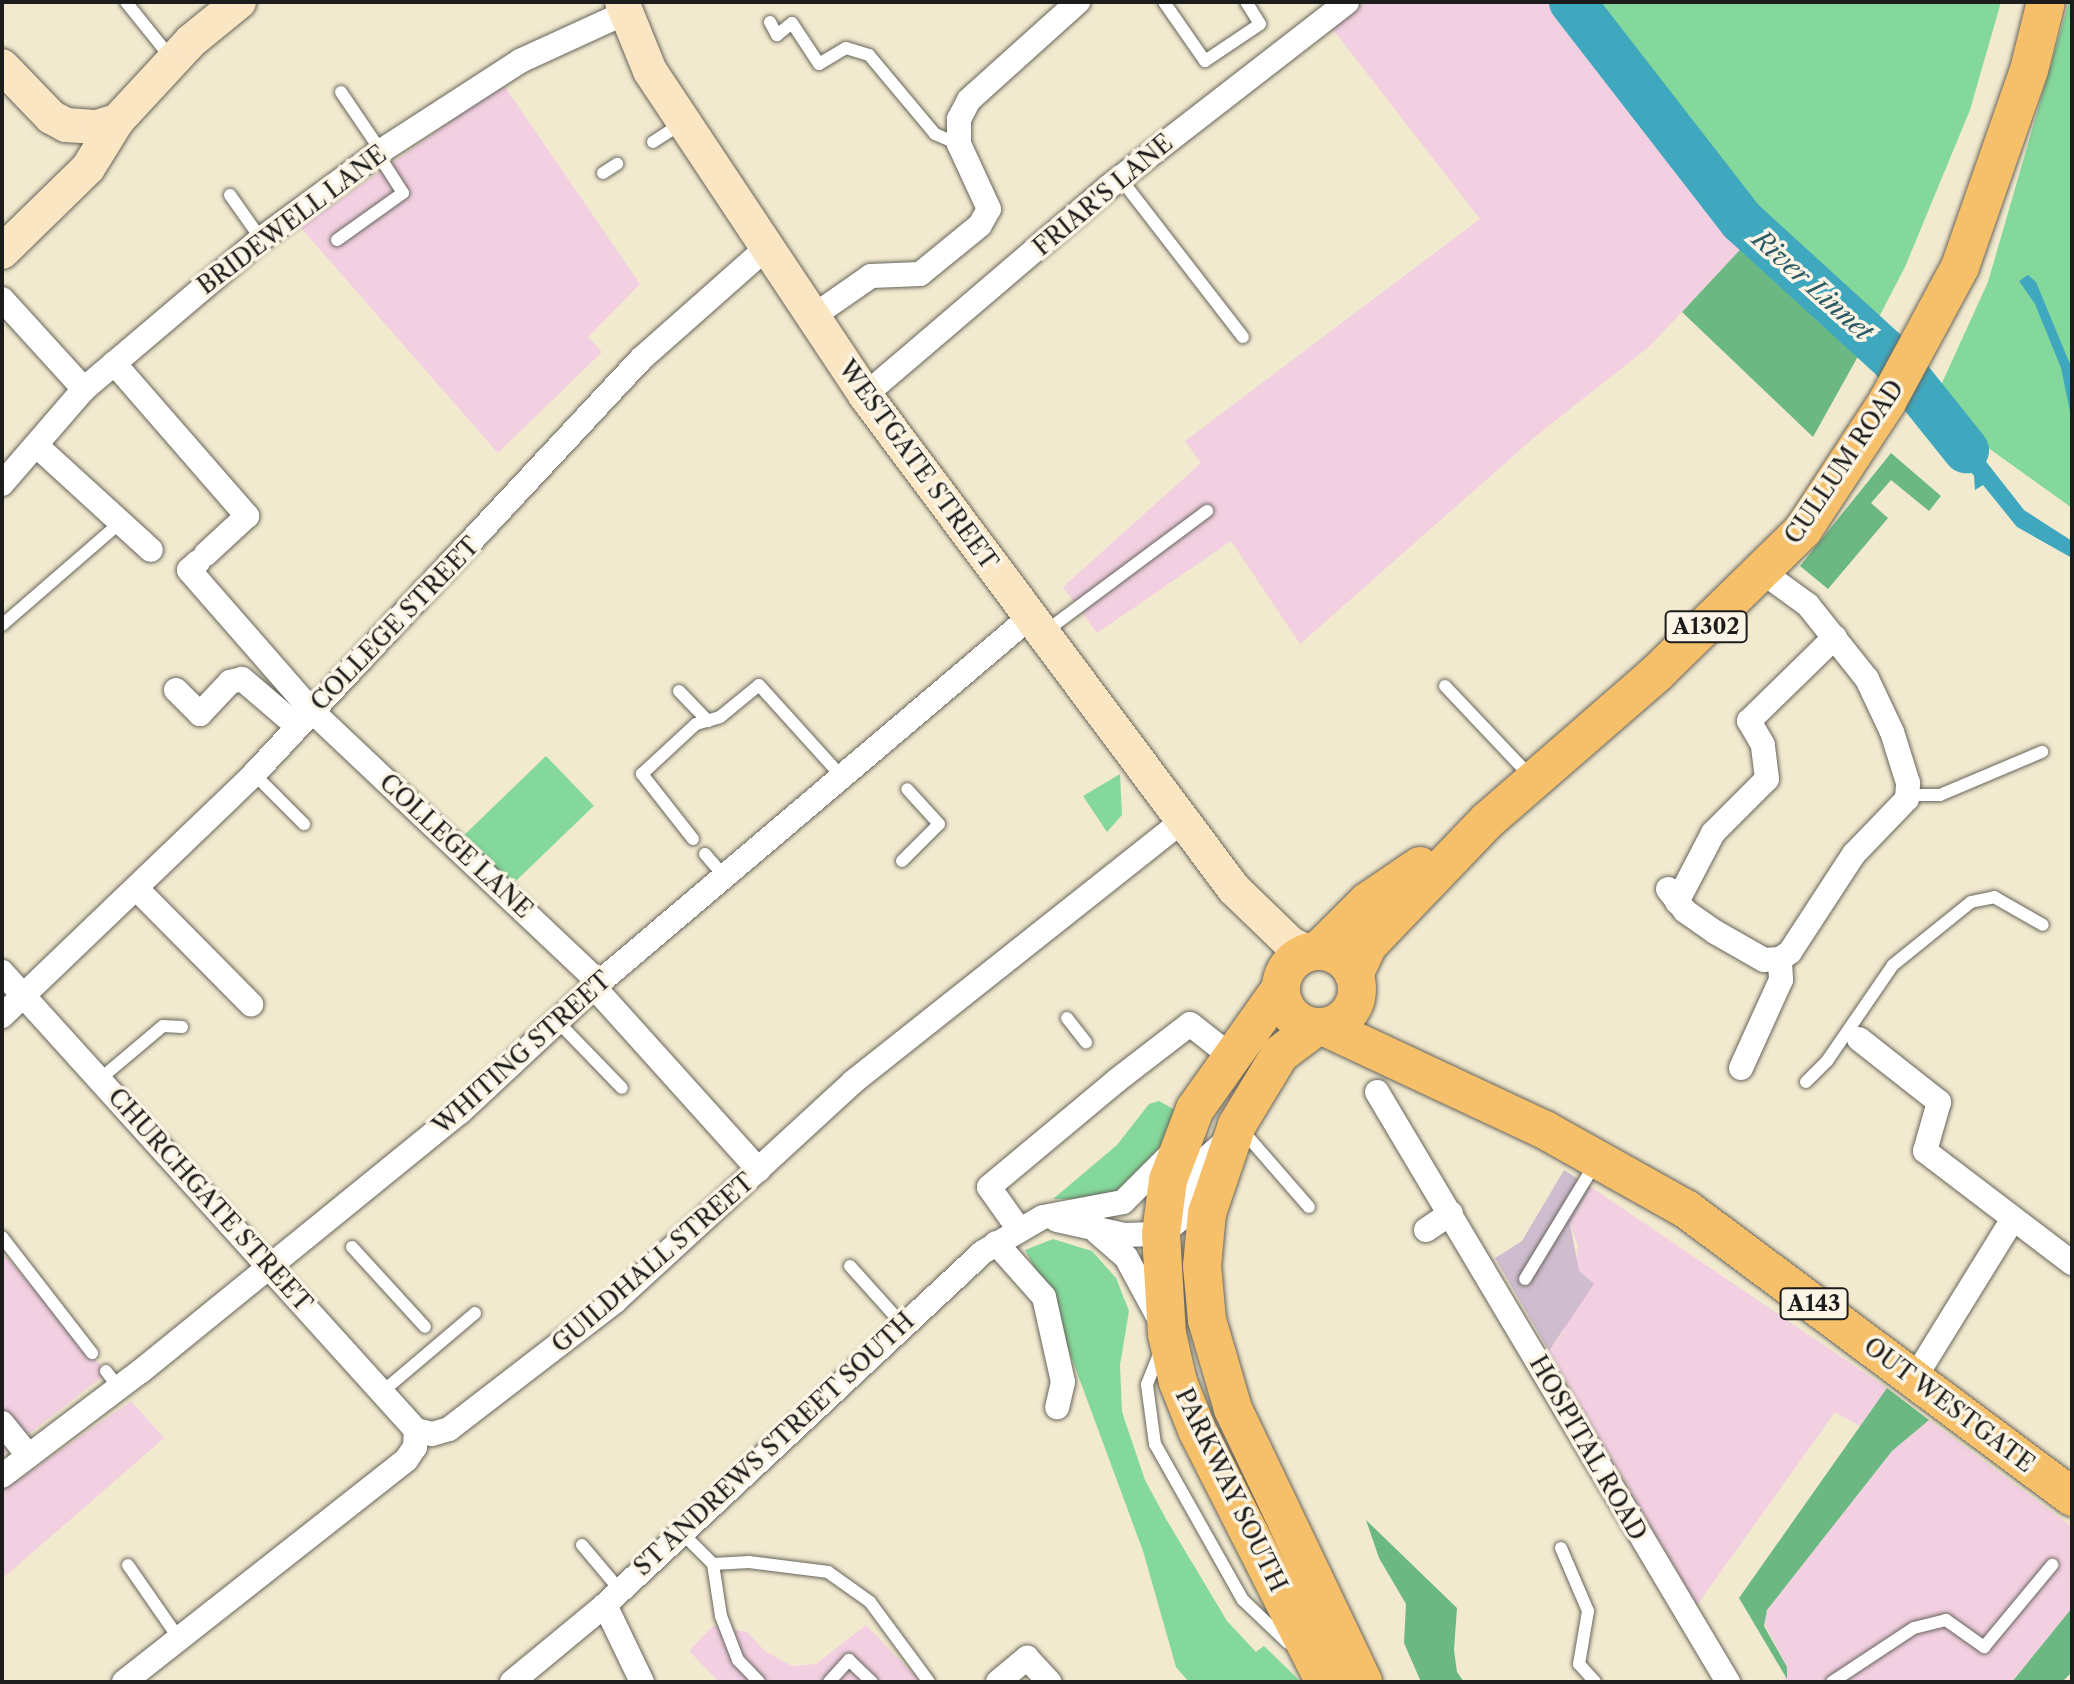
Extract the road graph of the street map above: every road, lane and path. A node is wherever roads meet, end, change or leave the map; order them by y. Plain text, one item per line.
1 (126, 2) edge
2 (239, 2) edge
3 (1078, 2) edge
4 (1164, 2) edge
5 (1246, 2) edge
6 (1347, 2) edge
7 (2046, 2) edge
8 (623, 8) edge
9 (770, 22) dead end
10 (173, 61) junction
11 (2, 66) edge
12 (341, 92) dead end
13 (117, 121) junction
14 (59, 122) junction
15 (683, 123) junction
16 (653, 142) dead end
17 (959, 144) junction
18 (380, 153) junction
19 (617, 164) dead end
20 (603, 173) dead end
21 (1120, 178) junction
22 (230, 195) dead end
23 (62, 196) junction
24 (261, 239) junction
25 (337, 240) dead end
26 (764, 250) junction
27 (2, 252) edge
28 (2, 299) edge
29 (812, 317) junction
30 (1243, 337) dead end
31 (114, 363) junction
32 (84, 389) junction
33 (865, 395) junction
34 (37, 446) junction
35 (2, 484) edge
36 (1207, 511) dead end
37 (121, 522) junction
38 (151, 550) dead end
39 (1764, 573) junction
40 (2, 625) edge
41 (1037, 625) junction
42 (1835, 637) junction
43 (1445, 686) dead end
44 (176, 690) dead end
45 (679, 691) dead end
46 (305, 719) junction
47 (708, 721) junction
48 (2042, 752) dead end
49 (254, 774) junction
50 (843, 778) junction
51 (1534, 780) junction
52 (907, 789) dead end
53 (1907, 795) junction
54 (1488, 820) junction
55 (1182, 821) junction
56 (304, 824) dead end
57 (693, 839) dead end
58 (705, 854) dead end
59 (902, 861) dead end
60 (723, 875) junction
61 (138, 890) junction
62 (2043, 925) dead end
63 (1780, 959) junction
64 (1297, 966) junction
65 (2, 972) edge
66 (597, 984) junction
67 (1355, 986) junction
68 (26, 998) junction
69 (251, 1004) dead end
70 (2, 1016) edge
71 (1067, 1018) dead end
72 (557, 1021) junction
73 (182, 1027) dead end
74 (1321, 1027) junction
75 (1852, 1037) junction
76 (1086, 1042) dead end
77 (1232, 1057) junction
78 (1741, 1068) dead end
79 (100, 1079) junction
80 (1806, 1082) dead end
81 (622, 1088) dead end
82 (1377, 1092) dead end
83 (1545, 1130) junction
84 (1234, 1131) junction
85 (1177, 1147) junction
86 (1598, 1159) junction
87 (759, 1170) junction
88 (1309, 1207) dead end
89 (1451, 1213) junction
90 (1043, 1217) junction
91 (2011, 1222) junction
92 (1018, 1228) junction
93 (1093, 1228) junction
94 (1426, 1230) dead end
95 (1161, 1234) junction
96 (2, 1237) edge
97 (996, 1243) junction
98 (352, 1247) dead end
99 (2072, 1263) edge
100 (270, 1264) junction
101 (850, 1266) dead end
102 (1525, 1279) dead end
103 (475, 1313) dead end
104 (902, 1324) junction
105 (425, 1327) dead end
106 (1167, 1334) junction
107 (92, 1353) dead end
108 (1914, 1379) junction
109 (382, 1392) junction
110 (1057, 1407) dead end
111 (2, 1423) edge
112 (416, 1430) junction
113 (28, 1455) junction
114 (2, 1476) edge
115 (2072, 1497) edge
116 (681, 1532) junction
117 (582, 1545) dead end
118 (1561, 1548) dead end
119 (713, 1564) junction
120 (128, 1565) dead end
121 (2052, 1565) dead end
122 (612, 1597) junction
123 (180, 1640) junction
124 (124, 1682) edge
125 (512, 1682) edge
126 (642, 1682) edge
127 (759, 1682) edge
128 (829, 1682) edge
129 (872, 1682) edge
130 (929, 1682) edge
131 (998, 1682) edge
132 (1049, 1682) edge
133 (1323, 1682) edge
134 (1363, 1682) edge
135 (1595, 1682) edge
136 (1728, 1682) edge
137 (1832, 1682) edge

1 - 10 lane
2 - 10 street
3 - 17 street
4 - 5 lane
6 - 21 street, FRIAR'S LANE
7 - 39 main road, CULLUM ROAD / A1302
8 - 15 street, WESTGATE STREET
8 - 18 street, BRIDEWELL LANE
9 - 17 lane
10 - 13 street
11 - 14 street
12 - 18 lane
13 - 14 street
13 - 23 street
14 - 23 street
15 - 16 lane
15 - 26 street, WESTGATE STREET
17 - 29 street
18 - 24 street, BRIDEWELL LANE
18 - 25 lane
19 - 20 lane
21 - 30 lane
21 - 33 street, FRIAR'S LANE
22 - 24 lane
23 - 27 street
24 - 31 street, BRIDEWELL LANE
26 - 29 street, WESTGATE STREET
26 - 46 street, COLLEGE STREET
28 - 32 street
29 - 33 street, WESTGATE STREET
31 - 32 street, BRIDEWELL LANE
31 - 46 street
32 - 34 street, BRIDEWELL LANE
33 - 41 street, WESTGATE STREET
34 - 35 street, BRIDEWELL LANE
34 - 37 street
36 - 41 lane
37 - 38 street
37 - 40 lane
39 - 42 street
39 - 51 main road, CULLUM ROAD / A1302
41 - 50 street, WHITING STREET
41 - 55 street, WESTGATE STREET
42 - 53 street
42 - 63 street
43 - 51 lane
44 - 46 street
45 - 47 lane
46 - 49 street, COLLEGE STREET
46 - 66 street, COLLEGE LANE
47 - 50 lane
47 - 57 lane
48 - 53 lane
49 - 56 lane
49 - 61 street, COLLEGE STREET
50 - 60 street, WHITING STREET
51 - 54 main road, CULLUM ROAD / A1302
52 - 59 lane
53 - 63 street
54 - 64 main road, CULLUM ROAD / A1302
54 - 67 main road, CULLUM ROAD / A1302
55 - 64 street, WESTGATE STREET
55 - 87 street, GUILDHALL STREET
58 - 60 lane
60 - 66 street, WHITING STREET
61 - 68 street, COLLEGE STREET
61 - 69 street
62 - 75 lane
63 - 78 street
64 - 67 main road, A143
64 - 74 main road, A143
64 - 77 main road, PARKWAY SOUTH
65 - 68 street, CHURCHGATE STREET
66 - 72 street, WHITING STREET
66 - 87 street, COLLEGE LANE
67 - 74 main road
67 - 83 main road, OUT WESTGATE / A143
68 - 70 street, COLLEGE STREET
68 - 79 street, CHURCHGATE STREET
71 - 76 lane
72 - 81 lane
72 - 100 street, WHITING STREET
73 - 79 lane
74 - 83 main road, OUT WESTGATE / A143
74 - 84 main road, PARKWAY SOUTH
75 - 80 lane
75 - 91 street
77 - 85 main road, PARKWAY SOUTH
77 - 92 street
79 - 100 street, CHURCHGATE STREET
82 - 89 street, HOSPITAL ROAD
83 - 86 main road, OUT WESTGATE / A143
84 - 88 lane
84 - 95 street
84 - 134 main road, PARKWAY SOUTH
85 - 90 street, ST ANDREWS STREET SOUTH
85 - 95 main road, PARKWAY SOUTH
86 - 102 lane
86 - 108 main road, OUT WESTGATE / A143
87 - 112 street, GUILDHALL STREET
89 - 94 street
89 - 136 street, HOSPITAL ROAD
90 - 92 street, ST ANDREWS STREET SOUTH
90 - 93 street
91 - 99 street
91 - 108 street
92 - 97 street, ST ANDREWS STREET SOUTH
93 - 95 street
93 - 106 street
95 - 106 main road, PARKWAY SOUTH
96 - 107 lane
97 - 104 street, ST ANDREWS STREET SOUTH
97 - 110 street
98 - 105 lane
100 - 109 street, CHURCHGATE STREET
100 - 113 street, WHITING STREET
101 - 104 lane
103 - 109 lane
104 - 116 street, ST ANDREWS STREET SOUTH
106 - 133 main road, PARKWAY SOUTH
108 - 115 main road, OUT WESTGATE / A143
109 - 112 street, CHURCHGATE STREET
111 - 113 street
112 - 123 street
113 - 114 street, WHITING STREET
116 - 119 lane
116 - 122 street, ST ANDREWS STREET SOUTH
117 - 122 lane
118 - 135 lane
119 - 127 lane
119 - 130 lane
120 - 123 lane
121 - 137 lane
122 - 125 street, ST ANDREWS STREET SOUTH
122 - 126 street
123 - 124 street
128 - 129 lane
131 - 132 street

